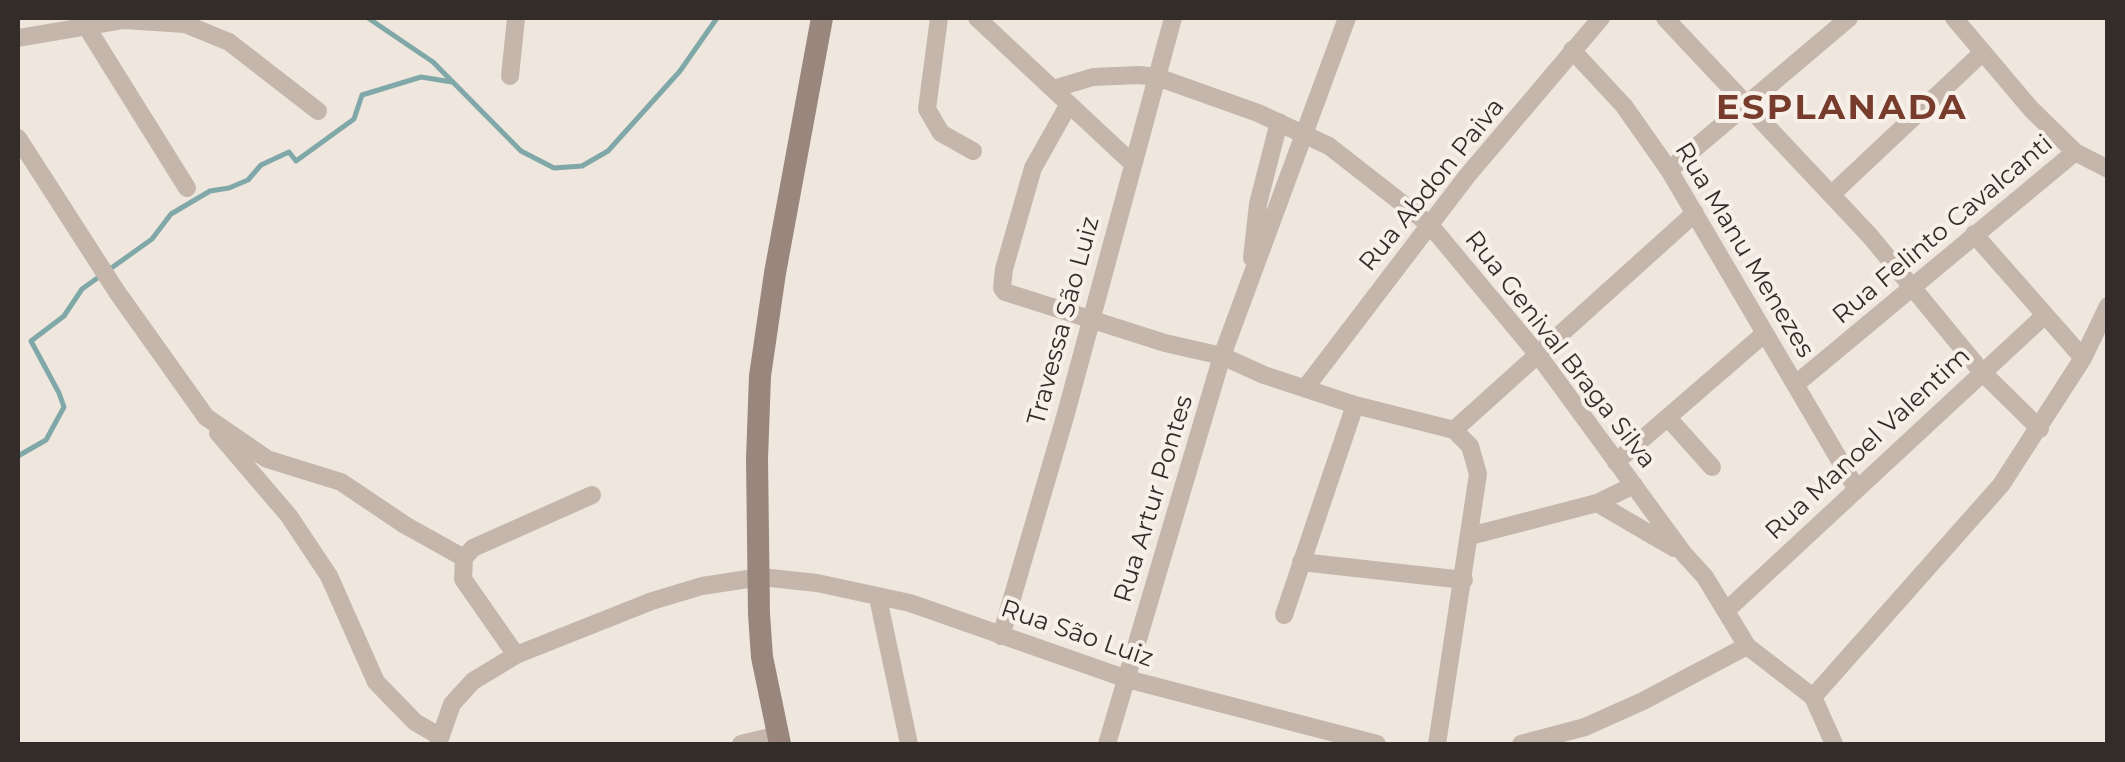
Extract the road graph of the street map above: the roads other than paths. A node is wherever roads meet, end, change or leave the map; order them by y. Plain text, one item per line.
1 (516, 18) edge
2 (822, 18) edge
3 (939, 18) edge
4 (978, 18) edge
5 (1173, 18) edge
6 (1347, 18) edge
7 (1602, 18) edge
8 (1665, 18) edge
9 (1849, 18) edge
10 (1954, 18) edge
11 (86, 26) junction
12 (18, 38) edge
13 (1572, 50) junction
14 (1983, 52) junction
15 (510, 76) dead end
16 (1156, 78) junction
17 (1053, 89) junction
18 (1069, 104) junction
19 (1746, 104) junction
20 (318, 110) dead end
21 (1278, 122) junction
22 (1304, 133) junction
23 (18, 138) edge
24 (974, 151) dead end
25 (2075, 152) junction
26 (1133, 164) junction
27 (2108, 169) edge
28 (1669, 170) junction
29 (186, 188) dead end
30 (1832, 194) junction
31 (1695, 214) junction
32 (1430, 225) junction
33 (1974, 234) junction
34 (1252, 269) junction
35 (1912, 287) junction
36 (2108, 306) edge
37 (2044, 315) junction
38 (1091, 320) junction
39 (1764, 334) junction
40 (1222, 356) junction
41 (1539, 356) junction
42 (2083, 358) junction
43 (1982, 372) junction
44 (1796, 384) junction
45 (1306, 387) junction
46 (1354, 405) junction
47 (206, 417) junction
48 (1669, 418) junction
49 (2040, 428) junction
50 (1454, 430) junction
51 (1616, 462) junction
52 (1712, 467) dead end
53 (1634, 485) junction
54 (1856, 488) junction
55 (592, 495) dead end
56 (1597, 503) junction
57 (1470, 536) junction
58 (1684, 554) junction
59 (464, 558) junction
60 (1301, 562) junction
61 (761, 577) junction
62 (1464, 580) junction
63 (878, 598) junction
64 (1727, 610) junction
65 (1284, 615) dead end
66 (1001, 636) junction
67 (1747, 646) junction
68 (516, 655) junction
69 (1127, 680) junction
70 (1813, 697) junction
71 (439, 740) edge
72 (779, 740) edge
73 (741, 744) edge
74 (909, 744) edge
75 (1106, 744) edge
76 (1378, 744) edge
77 (1437, 744) edge
78 (1521, 744) edge
79 (1834, 744) edge

1 - 15 street
2 - 61 main road
3 - 24 street
4 - 17 street
5 - 16 street, Travessa São Luiz
6 - 22 street, Rua Artur Pontes
7 - 13 street, Rua Abdon Paiva
8 - 19 street
9 - 19 street
10 - 14 street
11 - 12 street
11 - 20 street
11 - 29 street
13 - 28 street, Rua Manu Menezes
13 - 32 street, Rua Abdon Paiva
14 - 25 street
14 - 30 street
16 - 17 street, Rua Genival Braga Silva
16 - 21 street, Rua Genival Braga Silva
16 - 26 street, Travessa São Luiz
17 - 18 street
18 - 26 street
18 - 38 street
19 - 28 street
19 - 30 street
21 - 22 street, Rua Genival Braga Silva
21 - 34 street, Rua Artur Pontes
22 - 32 street, Rua Genival Braga Silva
22 - 34 street, Rua Artur Pontes
23 - 47 street
25 - 27 street
25 - 33 street, Rua Felinto Cavalcanti
26 - 38 street, Travessa São Luiz
28 - 31 street, Rua Manu Menezes
30 - 35 street
31 - 39 street, Rua Manu Menezes
31 - 41 street
32 - 41 street, Rua Genival Braga Silva
32 - 45 street, Rua Abdon Paiva
33 - 35 street, Rua Felinto Cavalcanti
33 - 37 street
34 - 40 street, Rua Artur Pontes
35 - 43 street
35 - 44 street, Rua Felinto Cavalcanti
36 - 42 street
37 - 42 street
37 - 43 street, Rua Manoel Valentim
38 - 40 street
38 - 66 street, Travessa São Luiz
39 - 44 street, Rua Manu Menezes
39 - 48 street
40 - 45 street
40 - 69 street, Rua Artur Pontes
41 - 50 street
41 - 51 street, Rua Genival Braga Silva
42 - 49 street
43 - 49 street
43 - 54 street, Rua Manoel Valentim
44 - 54 street, Rua Manu Menezes
45 - 46 street
46 - 50 street
46 - 60 street
47 - 59 street
47 - 71 street
48 - 51 street
48 - 52 street
49 - 70 street
50 - 57 street
51 - 53 street, Rua Genival Braga Silva
53 - 56 street
53 - 58 street, Rua Genival Braga Silva
54 - 64 street, Rua Manoel Valentim
55 - 59 street
56 - 57 street
56 - 58 street, Rua Genival Braga Silva
57 - 62 street
58 - 64 street, Rua Genival Braga Silva
59 - 68 street
60 - 62 street
60 - 65 street
61 - 63 street, Rua São Luiz
61 - 68 street, Rua São Luiz
61 - 72 main road
62 - 77 street
63 - 66 street, Rua São Luiz
63 - 74 street
64 - 67 street, Rua Genival Braga Silva
66 - 69 street, Rua São Luiz
67 - 70 street, Rua Genival Braga Silva
67 - 78 street
68 - 71 street, Rua São Luiz
69 - 75 street, Rua Artur Pontes
69 - 76 street, Rua São Luiz
70 - 79 street
72 - 73 street

